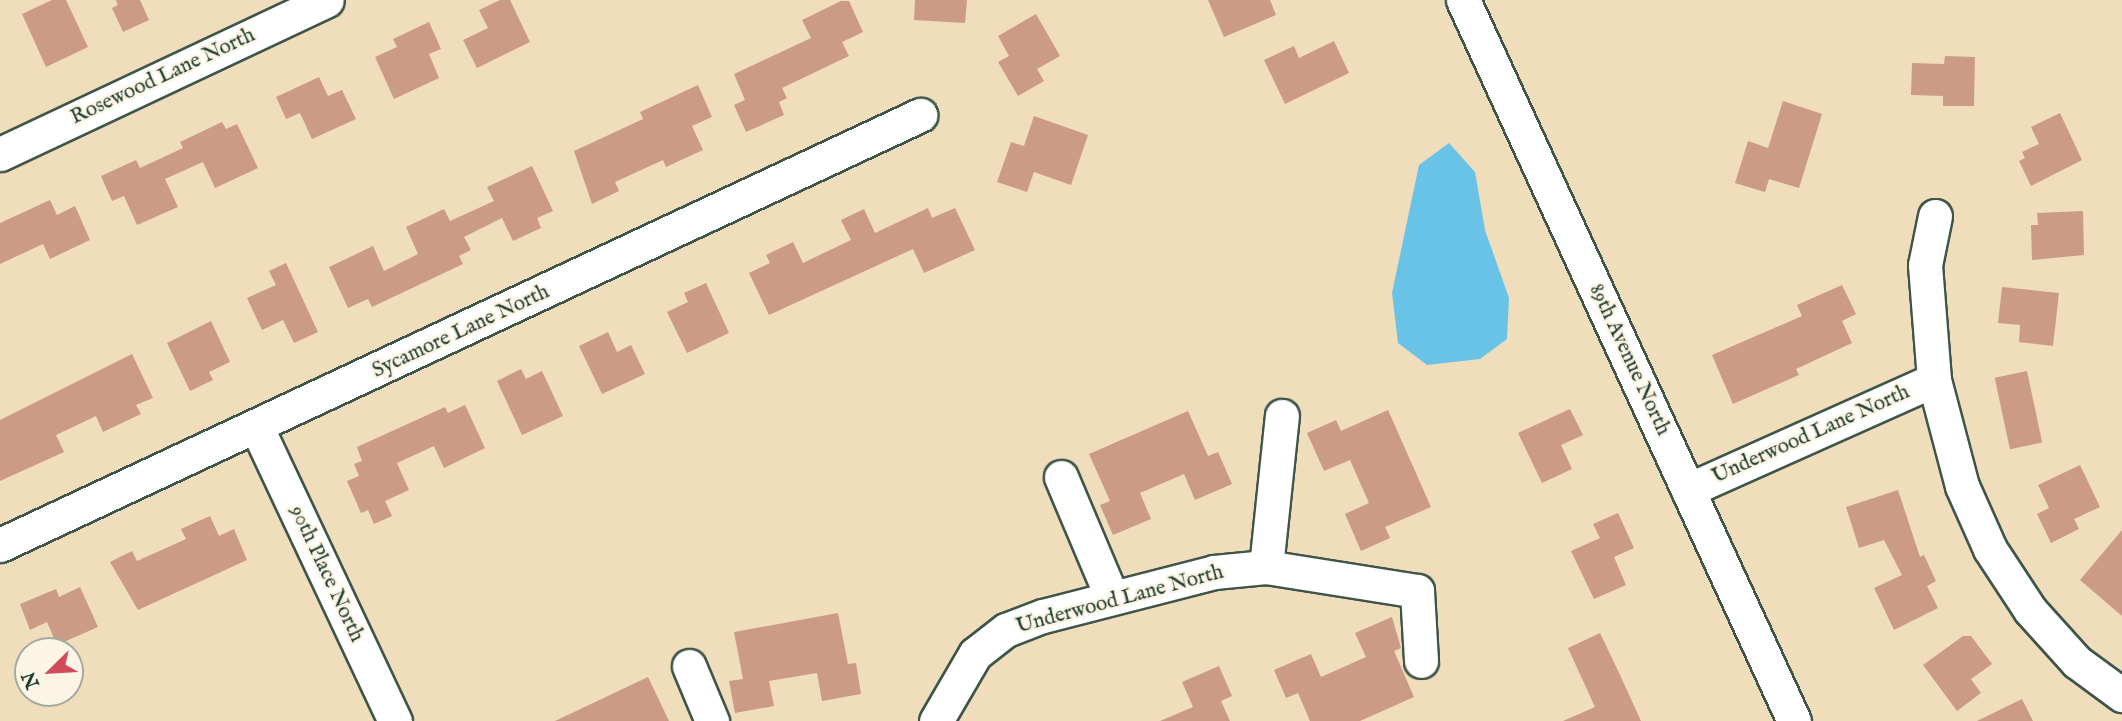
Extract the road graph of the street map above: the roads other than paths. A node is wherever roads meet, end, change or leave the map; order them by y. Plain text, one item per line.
1 (327, 0) edge
2 (1463, 0) edge
3 (920, 115) dead end
4 (0, 154) edge
5 (1936, 216) dead end
6 (1934, 380) junction
7 (1282, 416) dead end
8 (257, 428) junction
9 (1061, 477) dead end
10 (1688, 490) junction
11 (0, 545) edge
12 (1266, 567) junction
13 (1112, 598) junction
14 (1421, 661) dead end
15 (689, 666) dead end
16 (2122, 695) edge
17 (395, 721) edge
18 (712, 721) edge
19 (936, 721) edge
20 (1794, 721) edge

1 - 4 street, Rosewood Lane North
2 - 10 street, 89th Avenue North
3 - 8 street, Sycamore Lane North
5 - 6 street
6 - 10 street, Underwood Lane North
6 - 16 street
7 - 12 street
8 - 11 street, Sycamore Lane North
8 - 17 street, 90th Place North
9 - 13 street
10 - 20 street, 89th Avenue North
12 - 13 street, Underwood Lane North
12 - 14 street, Underwood Lane North
13 - 19 street, Underwood Lane North
15 - 18 street

